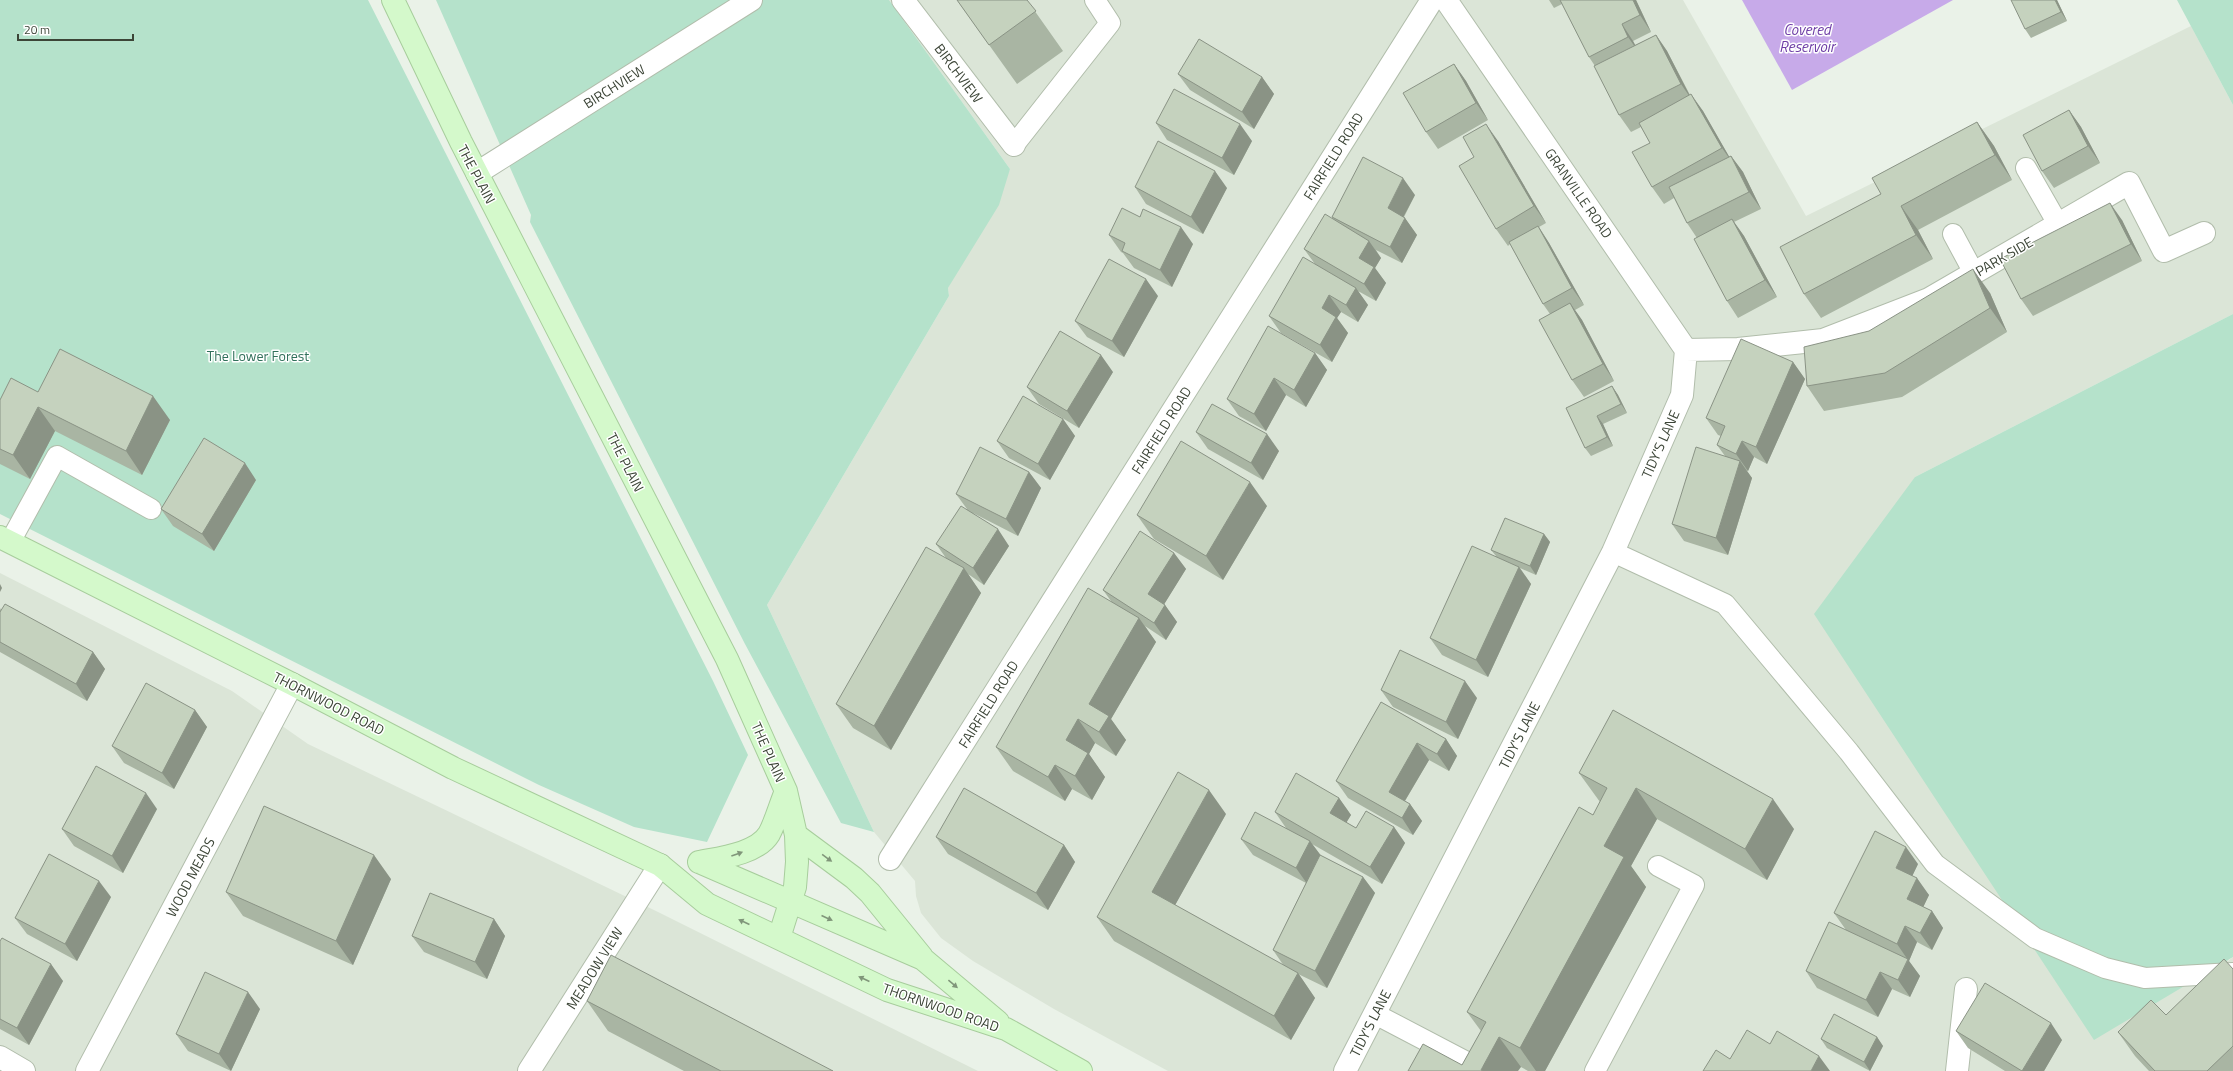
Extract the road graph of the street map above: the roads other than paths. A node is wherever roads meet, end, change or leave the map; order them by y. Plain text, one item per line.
1 (393, 0) edge
2 (751, 0) edge
3 (903, 0) edge
4 (1095, 0) edge
5 (1432, 0) edge
6 (1446, 0) edge
7 (1014, 145) joint
8 (2026, 168) dead end
9 (477, 172) junction
10 (2058, 224) junction
11 (2204, 233) dead end
12 (1953, 234) dead end
13 (1974, 273) junction
14 (1686, 350) junction
15 (151, 510) dead end
16 (5, 540) edge
17 (1613, 552) junction
18 (292, 684) junction
19 (786, 791) junction
20 (796, 835) junction
21 (890, 859) dead end
22 (699, 862) junction
23 (660, 865) junction
24 (1658, 866) dead end
25 (792, 902) junction
26 (779, 938) junction
27 (923, 959) junction
28 (2233, 973) edge
29 (1966, 989) dead end
30 (1374, 1014) junction
31 (1006, 1029) junction
32 (0, 1057) edge
33 (24, 1071) edge
34 (87, 1071) edge
35 (529, 1071) edge
36 (1081, 1071) edge
37 (1345, 1071) edge
38 (1484, 1071) edge
39 (1595, 1071) edge
40 (1957, 1071) edge

1 - 9 main road, THE PLAIN
2 - 9 street, BIRCHVIEW
3 - 7 street, BIRCHVIEW
4 - 7 lane
5 - 21 street, FAIRFIELD ROAD
6 - 14 street, GRANVILLE ROAD
8 - 10 lane
9 - 19 main road, THE PLAIN
10 - 11 street, PARK SIDE
10 - 13 street, PARK SIDE
12 - 13 lane
13 - 14 street, PARK SIDE
14 - 17 street, TIDY'S LANE
15 - 16 lane
16 - 18 main road, THORNWOOD ROAD
17 - 28 lane
17 - 30 street, TIDY'S LANE
18 - 23 main road, THORNWOOD ROAD
18 - 34 street, WOOD MEADS
19 - 20 main road, THE PLAIN
22 -> 19 main road
20 - 25 main road, THE PLAIN
20 -> 27 main road
22 - 23 main road, THORNWOOD ROAD
22 - 25 main road, THORNWOOD ROAD
26 -> 23 main road, THORNWOOD ROAD
23 - 35 street, MEADOW VIEW
24 - 39 lane
25 - 26 main road, THE PLAIN
25 -> 27 main road, THORNWOOD ROAD
31 -> 26 main road, THORNWOOD ROAD
27 -> 31 main road, THORNWOOD ROAD
29 - 40 street
30 - 37 street, TIDY'S LANE
30 - 38 lane
31 - 36 main road
32 - 33 street

